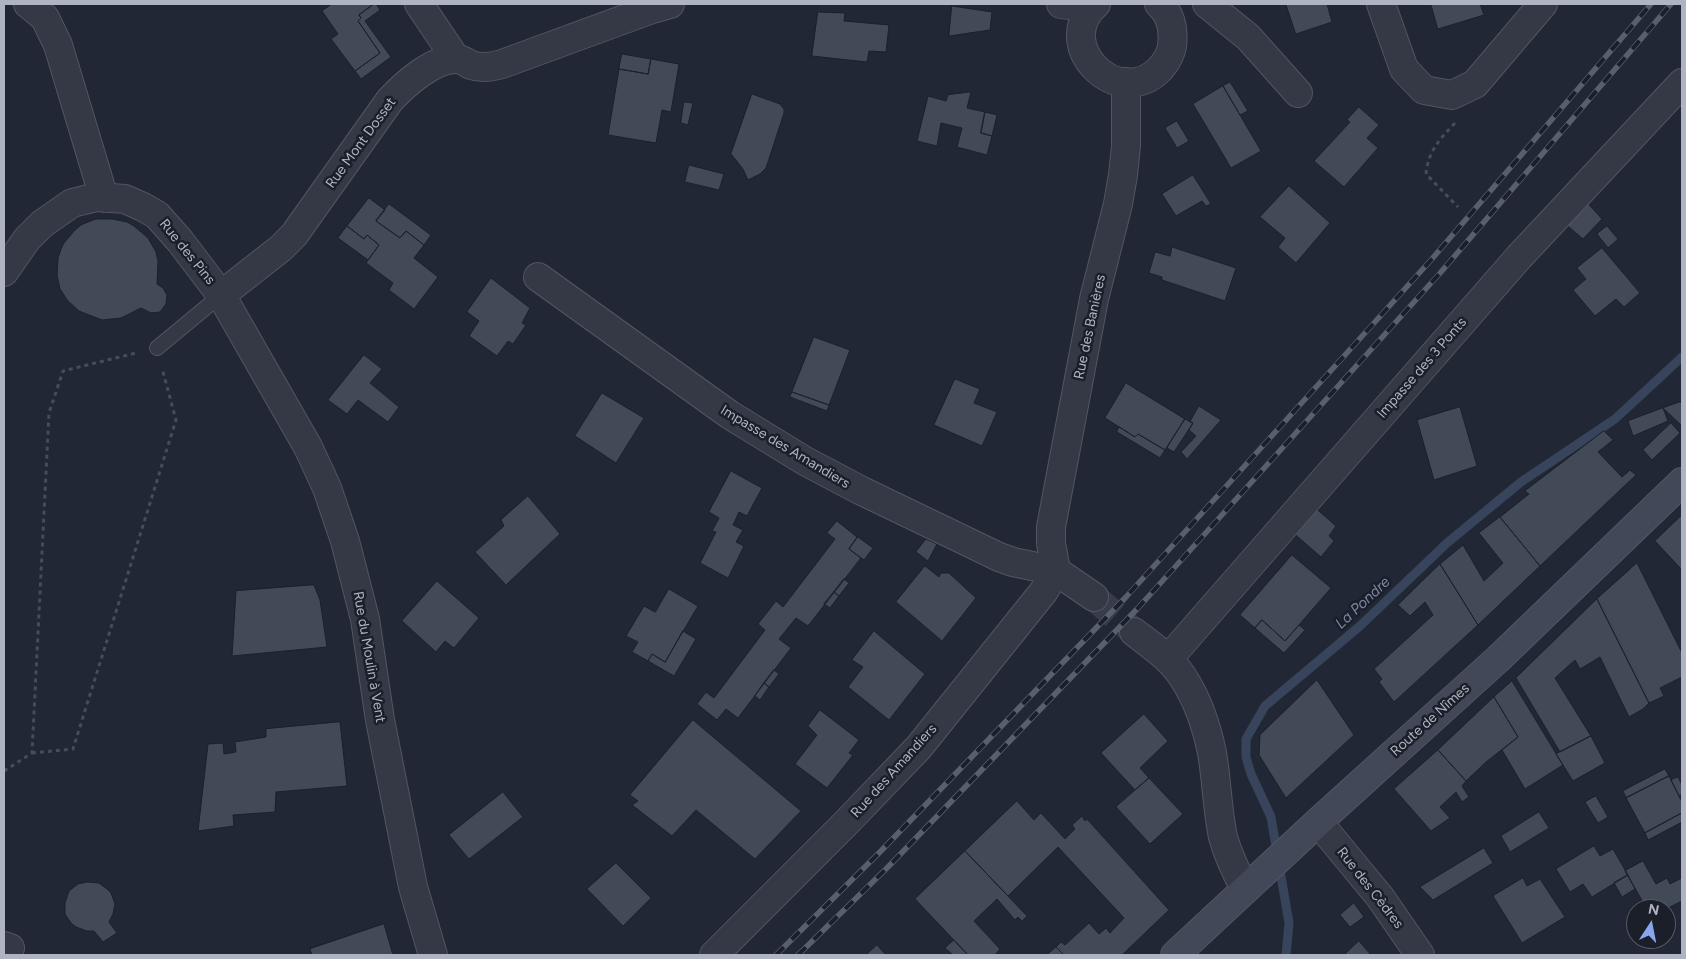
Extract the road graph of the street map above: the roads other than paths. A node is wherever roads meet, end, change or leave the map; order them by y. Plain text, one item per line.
1 (28, 4) edge
2 (419, 4) edge
3 (670, 4) edge
4 (1061, 4) edge
5 (1207, 4) edge
6 (1381, 4) edge
7 (1543, 4) edge
8 (1163, 5) edge
9 (1093, 6) edge
10 (456, 59) junction
11 (1126, 82) junction
12 (1682, 83) edge
13 (1298, 94) dead end
14 (104, 198) junction
15 (4, 272) edge
16 (538, 277) dead end
17 (221, 294) junction
18 (157, 348) road end
19 (1682, 482) edge
20 (1056, 571) junction
21 (1094, 597) tunnel mouth
22 (1134, 632) tunnel mouth
23 (1168, 659) junction
24 (1318, 822) junction
25 (1245, 889) junction
26 (434, 955) edge
27 (714, 955) edge
28 (1175, 955) edge
29 (1420, 955) edge

1 - 14 street
2 - 10 street
3 - 10 street
4 - 9 street
5 - 13 street
6 - 7 street
8 - 11 street
9 - 11 street
10 - 17 street, Rue Mont Dosset
11 - 20 street, Rue des Banières
12 - 23 street, Impasse des 3 Ponts
14 - 15 street, Rue des Pins
14 - 17 street, Rue des Pins
16 - 20 street, Impasse des Amandiers
17 - 18 lane
17 - 26 street, Rue du Moulin à Vent
19 - 24 street, Route de Nîmes
20 - 21 street
20 - 27 street, Rue des Amandiers
22 - 23 street
23 - 25 street
24 - 25 street, Route de Nîmes
24 - 29 street, Rue des Cèdres
25 - 28 street, Route de Nîmes

